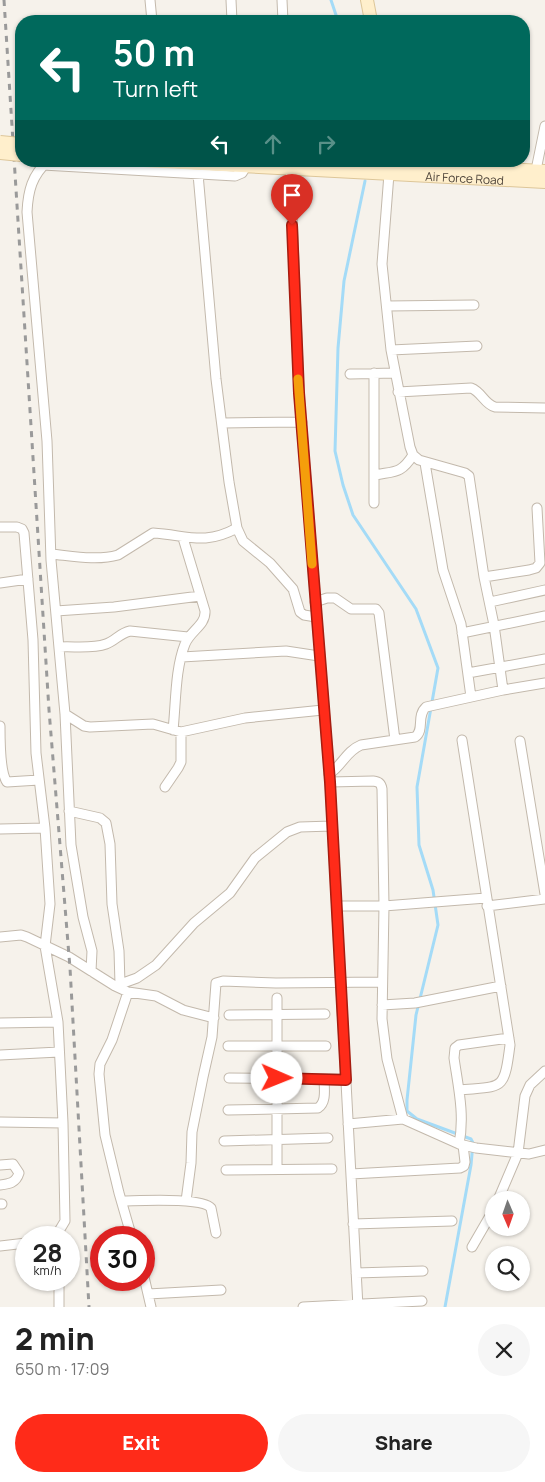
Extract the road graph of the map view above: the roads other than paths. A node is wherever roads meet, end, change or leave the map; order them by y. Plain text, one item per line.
1 (150, 0) edge
2 (231, 0) edge
3 (282, 0) edge
4 (367, 0) edge
5 (151, 15) edge
6 (232, 15) edge
7 (283, 15) edge
8 (370, 15) edge
9 (545, 126) edge
10 (0, 142) edge
11 (15, 143) edge
12 (0, 153) edge
13 (15, 154) edge
14 (42, 167) edge
15 (101, 167) edge
16 (241, 167) edge
17 (290, 167) edge
18 (390, 167) edge
19 (400, 167) edge
20 (428, 167) edge
21 (540, 170) edge
22 (198, 174) junction
23 (545, 182) edge
24 (474, 305) dead end
25 (387, 306) junction
26 (477, 346) dead end
27 (391, 350) junction
28 (395, 372) junction
29 (374, 373) junction
30 (350, 374) dead end
31 (398, 392) junction
32 (545, 408) edge
33 (302, 422) junction
34 (223, 423) junction
35 (413, 455) junction
36 (425, 463) junction
37 (374, 475) junction
38 (374, 504) dead end
39 (537, 508) dead end
40 (0, 527) edge
41 (237, 528) junction
42 (183, 538) junction
43 (51, 554) junction
44 (543, 565) edge
45 (484, 578) junction
46 (28, 579) junction
47 (0, 584) edge
48 (545, 590) edge
49 (200, 596) junction
50 (315, 602) junction
51 (490, 602) junction
52 (56, 611) junction
53 (545, 616) edge
54 (316, 617) junction
55 (494, 625) junction
56 (462, 633) junction
57 (188, 637) junction
58 (59, 647) junction
59 (319, 656) junction
60 (182, 657) junction
61 (545, 659) edge
62 (501, 668) junction
63 (468, 673) junction
64 (545, 683) edge
65 (503, 690) junction
66 (471, 697) junction
67 (323, 710) junction
68 (65, 714) junction
69 (0, 726) edge
70 (177, 731) junction
71 (395, 740) junction
72 (462, 740) dead end
73 (520, 741) dead end
74 (329, 778) junction
75 (39, 780) junction
76 (165, 787) dead end
77 (69, 811) junction
78 (332, 826) junction
79 (45, 828) junction
80 (0, 829) edge
81 (545, 894) edge
82 (545, 900) edge
83 (487, 902) junction
84 (337, 906) junction
85 (384, 906) junction
86 (0, 937) edge
87 (45, 946) junction
88 (91, 971) junction
89 (381, 982) junction
90 (340, 983) junction
91 (117, 985) junction
92 (501, 986) junction
93 (128, 992) junction
94 (277, 998) dead end
95 (382, 1005) junction
96 (277, 1014) junction
97 (325, 1014) dead end
98 (229, 1015) dead end
99 (214, 1018) junction
100 (58, 1022) junction
101 (0, 1023) edge
102 (510, 1038) junction
103 (228, 1046) dead end
104 (277, 1046) junction
105 (326, 1046) dead end
106 (59, 1052) junction
107 (0, 1055) edge
108 (545, 1071) edge
109 (229, 1078) dead end
110 (277, 1078) junction
111 (324, 1079) junction
112 (346, 1080) junction
113 (459, 1090) junction
114 (276, 1109) junction
115 (228, 1110) dead end
116 (403, 1119) junction
117 (0, 1122) edge
118 (63, 1123) junction
119 (348, 1124) junction
120 (328, 1138) dead end
121 (276, 1139) junction
122 (224, 1141) dead end
123 (465, 1142) junction
124 (545, 1150) edge
125 (518, 1153) junction
126 (0, 1164) edge
127 (277, 1169) junction
128 (332, 1169) dead end
129 (226, 1170) dead end
130 (351, 1174) junction
131 (0, 1185) edge
132 (502, 1191) edge
133 (122, 1201) junction
134 (186, 1201) junction
135 (452, 1221) dead end
136 (353, 1224) junction
137 (485, 1225) edge
138 (64, 1226) edge
139 (129, 1226) edge
140 (216, 1233) dead end
141 (15, 1244) edge
142 (0, 1246) edge
143 (472, 1247) dead end
144 (423, 1271) dead end
145 (356, 1273) junction
146 (221, 1290) dead end
147 (59, 1291) edge
148 (147, 1291) edge
149 (148, 1294) junction
150 (422, 1301) dead end
151 (358, 1305) edge
152 (59, 1307) edge
153 (151, 1307) edge
154 (303, 1307) edge

1 - 5 street
2 - 6 street
3 - 7 street
4 - 8 street
9 - 21 street
10 - 11 street, bridge
12 - 13 street, bridge
14 - 43 street
15 - 22 street
16 - 22 street
17 - 33 street
18 - 25 street
19 - 23 street, Air Force Road
20 - 21 street, Air Force Road
22 - 34 street
24 - 25 street
25 - 27 street
26 - 27 street
27 - 28 street
28 - 29 street
28 - 31 street
29 - 30 street
29 - 37 street
31 - 32 street
31 - 35 street
33 - 34 street
33 - 50 street
34 - 41 street
35 - 36 street
35 - 37 street
36 - 45 street
36 - 56 street
37 - 38 street
39 - 44 street
40 - 46 street
41 - 42 street
41 - 54 street
42 - 43 street
42 - 49 street
43 - 52 street
44 - 45 street
45 - 51 street
46 - 47 street
46 - 75 street
48 - 51 street
49 - 52 street
49 - 57 street
50 - 54 street
50 - 71 street
51 - 55 street
52 - 58 street
53 - 55 street
54 - 59 street
55 - 56 street
55 - 62 street
56 - 63 street
57 - 58 street
57 - 60 street
58 - 68 street
59 - 60 street
59 - 67 street
60 - 70 street
61 - 62 street
62 - 63 street
62 - 65 street
63 - 66 street
64 - 65 street
65 - 66 street
66 - 71 street
67 - 70 street
67 - 74 street
68 - 70 street
68 - 77 street
69 - 75 street
70 - 76 street
71 - 74 street
72 - 83 street
73 - 81 street
74 - 78 street
74 - 85 street
75 - 79 street
77 - 88 street
77 - 91 street
78 - 84 street
78 - 91 street
79 - 80 street
79 - 87 street
82 - 83 street
83 - 85 street
83 - 92 street
84 - 85 street
84 - 90 street
85 - 89 street
86 - 87 street
87 - 88 street
87 - 100 street
88 - 91 street
89 - 90 street
89 - 95 street
90 - 99 street
90 - 112 street
91 - 93 street
92 - 95 street
92 - 102 street
93 - 99 street
93 - 133 street
94 - 96 street
95 - 116 street
96 - 97 street
96 - 98 street
96 - 104 street
99 - 134 street
100 - 101 street
100 - 106 street
102 - 113 street
102 - 113 street
103 - 104 street
104 - 105 street
104 - 110 street
106 - 107 street
106 - 118 street
108 - 125 street
109 - 110 street
110 - 111 street
110 - 114 street
111 - 112 street
111 - 114 street
112 - 119 street
113 - 123 street
114 - 115 street
114 - 121 street
116 - 119 street
116 - 123 street
117 - 118 street
118 - 138 street
119 - 130 street
120 - 121 street
121 - 122 street
121 - 127 street
123 - 125 street
123 - 130 street
124 - 125 street
125 - 132 street
126 - 131 street
127 - 128 street
127 - 129 street
130 - 136 street
133 - 134 street
133 - 139 street
134 - 140 street
135 - 136 street
136 - 145 street
137 - 143 street
141 - 142 street
144 - 145 street
145 - 151 street
146 - 149 street
147 - 152 street
148 - 149 street
149 - 153 street
150 - 151 street
151 - 154 street

